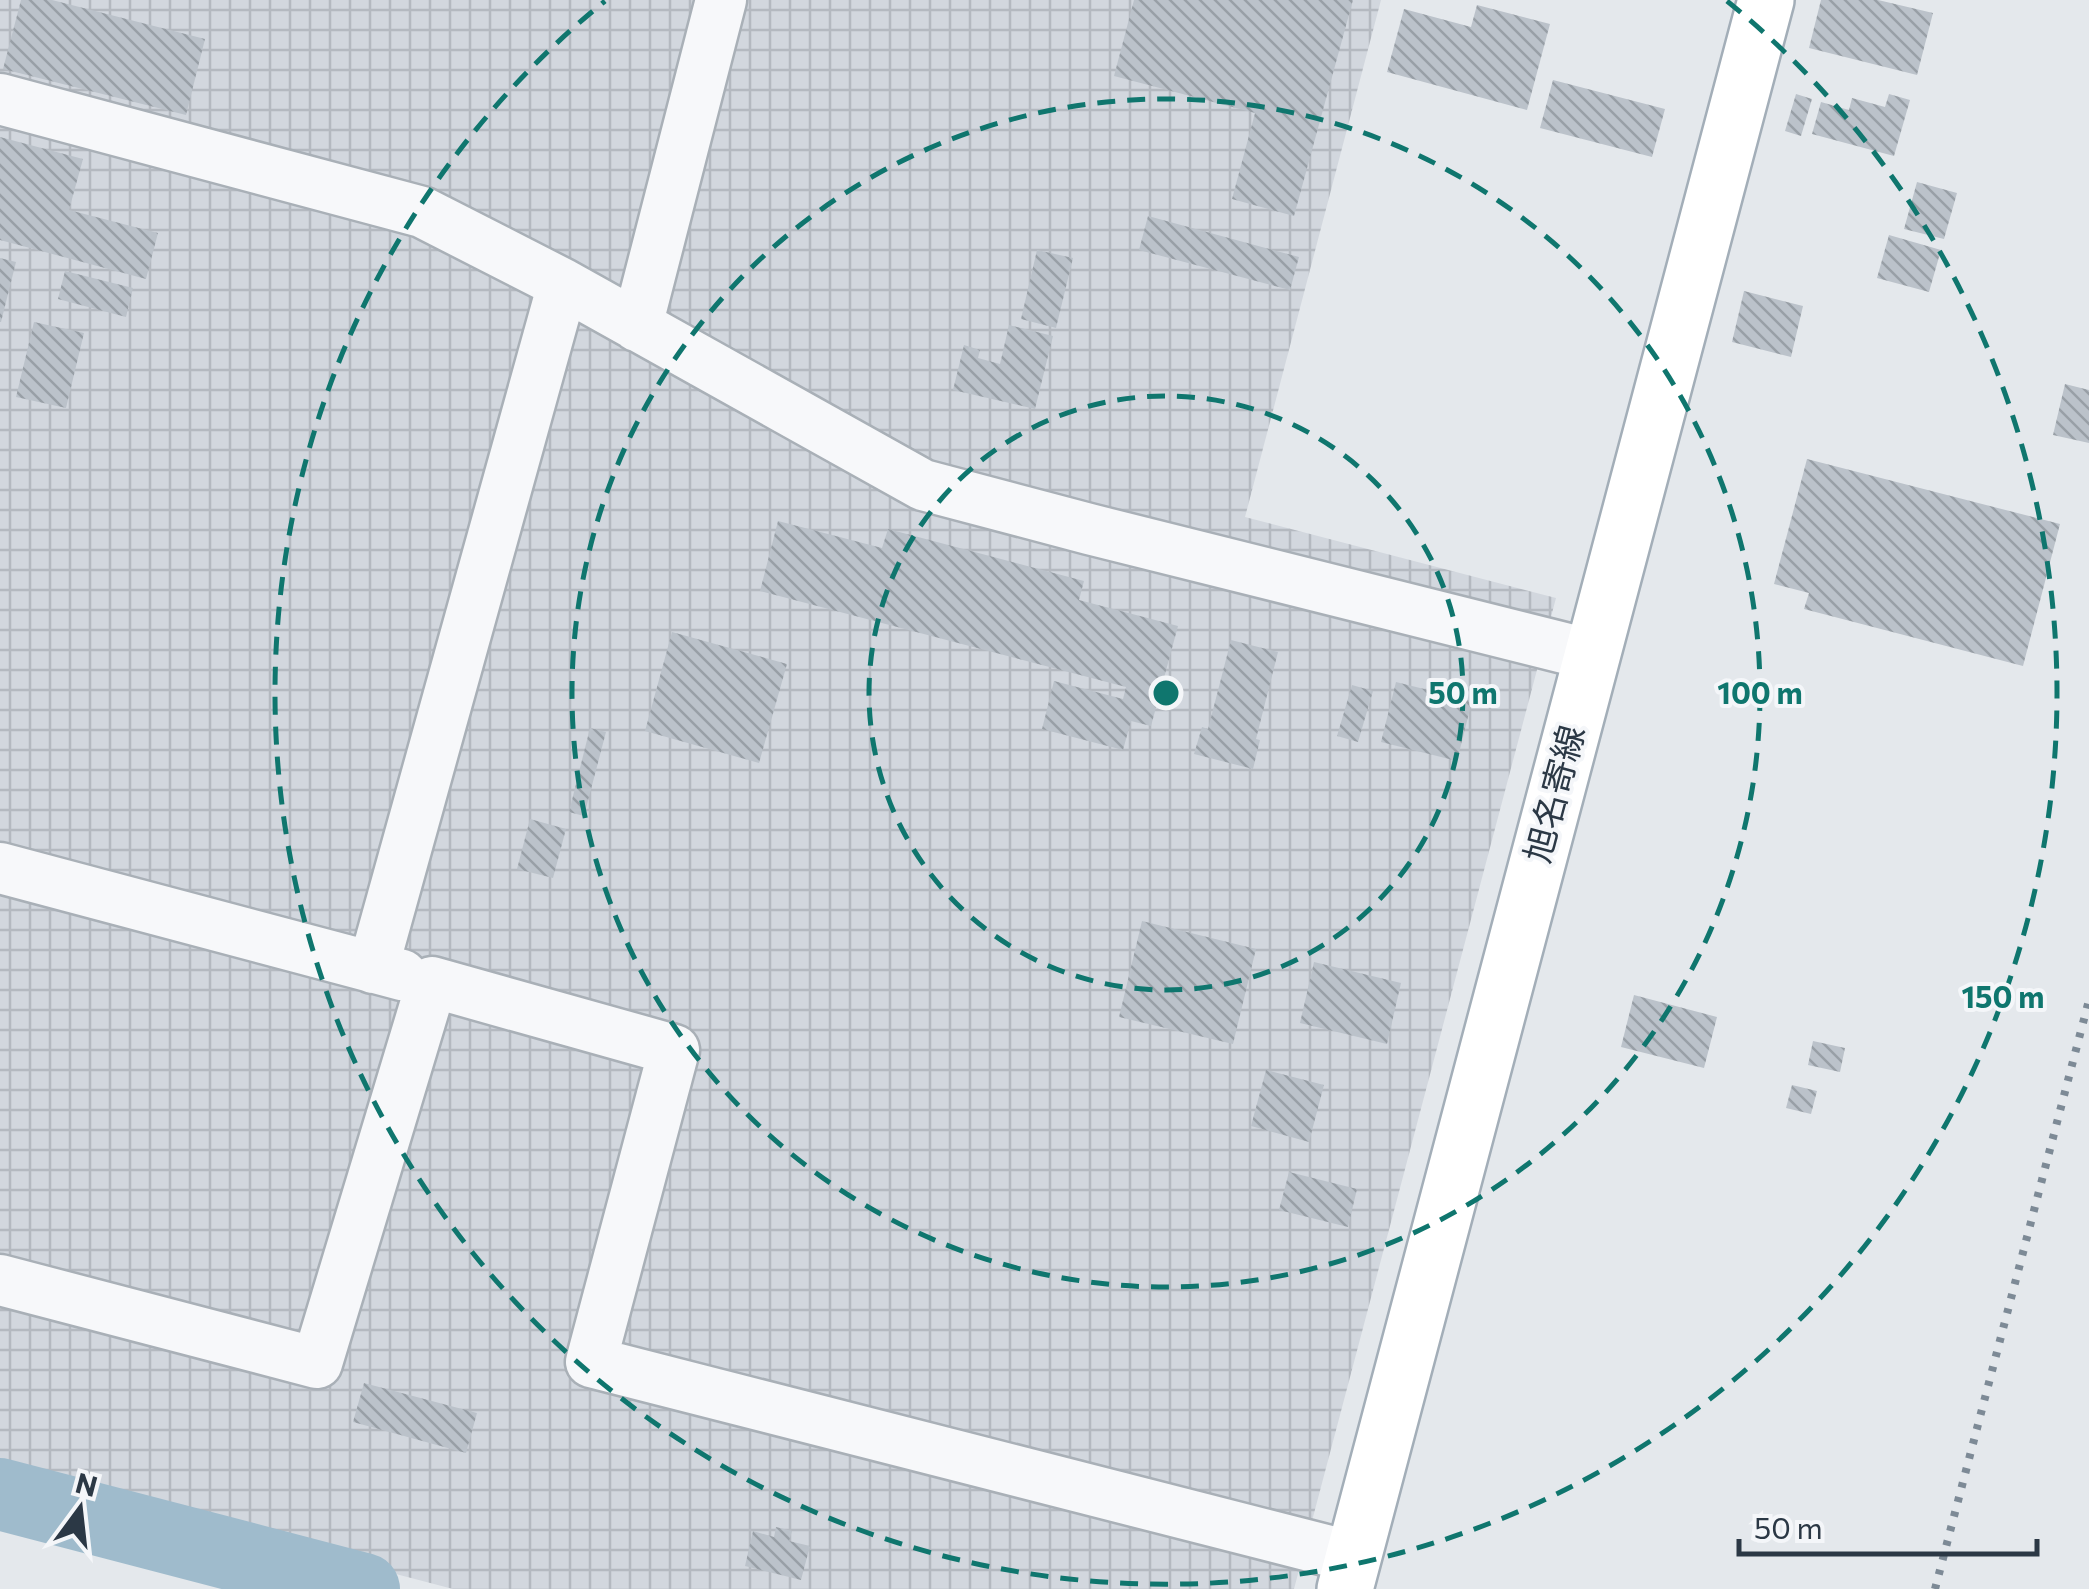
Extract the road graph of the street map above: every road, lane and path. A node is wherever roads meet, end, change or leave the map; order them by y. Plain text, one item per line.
1 (721, 0) edge
2 (1766, 0) edge
3 (0, 99) edge
4 (563, 284) junction
5 (637, 326) junction
6 (1592, 655) junction
7 (0, 868) edge
8 (372, 968) junction
9 (432, 982) junction
10 (0, 1280) edge
11 (1349, 1573) edge

1 - 5 lane
2 - 6 main road, 旭名寄線
3 - 4 lane
4 - 5 lane
4 - 8 lane
5 - 6 lane
6 - 11 main road, 旭名寄線
7 - 8 lane
8 - 9 lane
9 - 10 lane
9 - 11 lane

